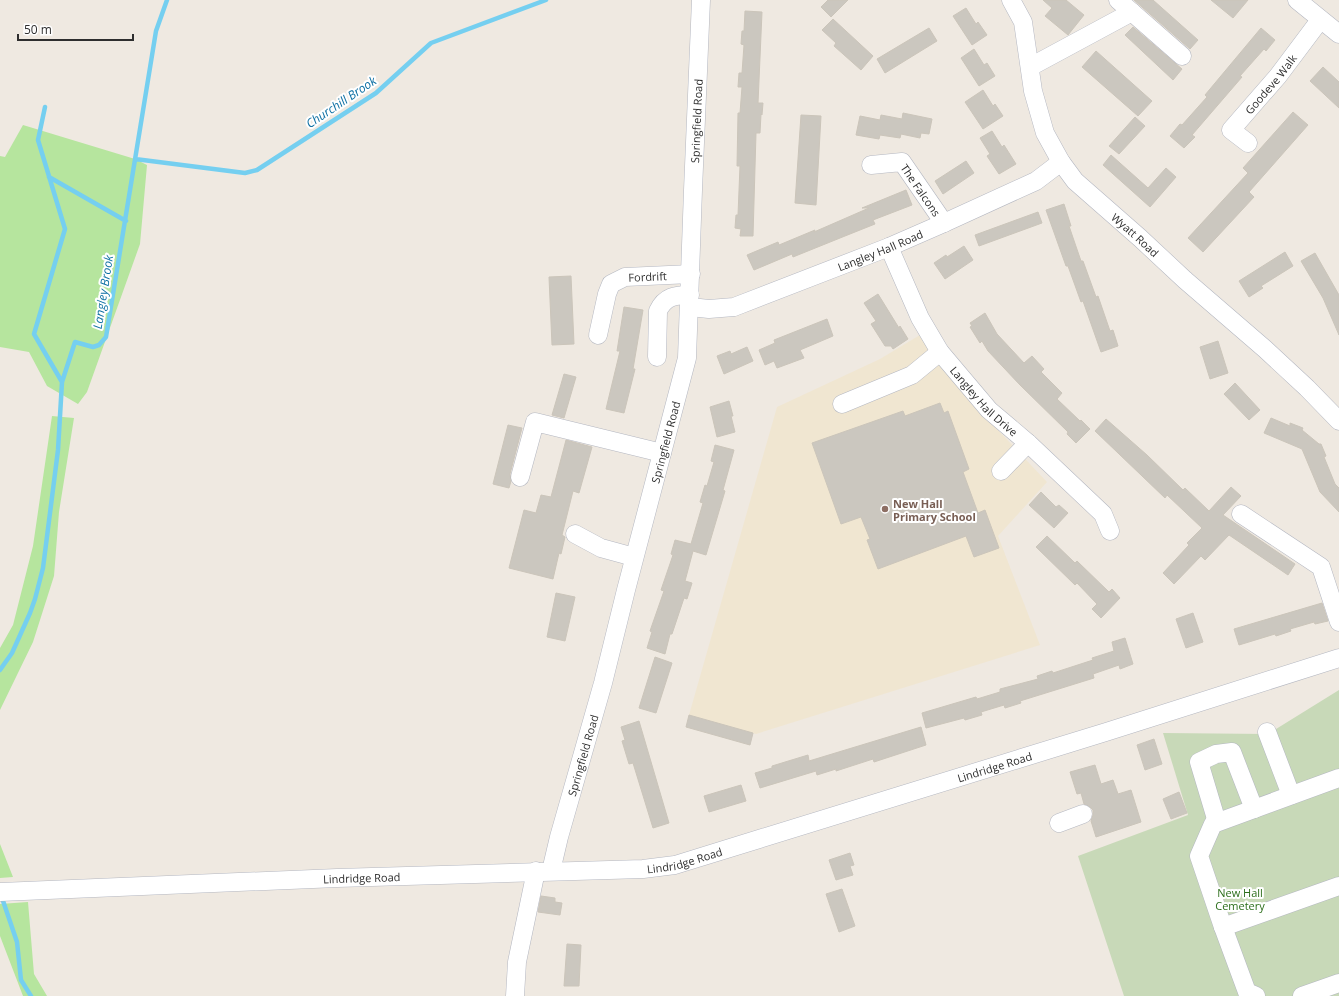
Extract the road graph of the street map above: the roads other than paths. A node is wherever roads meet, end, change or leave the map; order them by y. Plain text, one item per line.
1 (701, 0) edge
2 (1011, 0) edge
3 (1297, 0) edge
4 (1125, 6) edge
5 (1320, 20) junction
6 (1339, 34) edge
7 (1182, 56) dead end
8 (1030, 68) junction
9 (1248, 143) dead end
10 (1061, 162) junction
11 (871, 164) dead end
12 (944, 223) junction
13 (890, 247) junction
14 (691, 274) junction
15 (690, 301) junction
16 (598, 336) dead end
17 (940, 352) junction
18 (656, 357) dead end
19 (842, 404) dead end
20 (1339, 421) edge
21 (1028, 443) junction
22 (662, 453) junction
23 (1001, 471) dead end
24 (520, 476) dead end
25 (1241, 514) dead end
26 (1110, 531) dead end
27 (575, 534) dead end
28 (634, 557) junction
29 (1339, 622) edge
30 (1339, 658) edge
31 (1267, 732) dead end
32 (1339, 778) edge
33 (1290, 795) junction
34 (1254, 808) junction
35 (1083, 814) dead end
36 (1059, 822) dead end
37 (1218, 822) junction
38 (544, 871) junction
39 (1339, 886) edge
40 (0, 892) edge
41 (1223, 927) junction
42 (1339, 983) edge
43 (515, 996) edge
44 (1256, 996) edge
45 (1302, 996) edge

1 - 14 street, Springfield Road
2 - 8 street, Wyatt Road
3 - 5 street
4 - 7 street
4 - 8 street
5 - 6 street
5 - 9 street, Goodeve Walk
8 - 10 street, Wyatt Road
10 - 12 street, Langley Hall Road
10 - 20 street, Wyatt Road
11 - 12 street, The Falcons
12 - 13 street, Langley Hall Road
13 - 15 street, Langley Hall Road
13 - 17 street, Langley Hall Drive
14 - 15 street, Springfield Road
14 - 16 street, Fordrift
15 - 18 street, Langley Hall Road
15 - 22 street, Springfield Road
17 - 19 street
17 - 21 street, Langley Hall Drive
21 - 23 street
21 - 26 street, Langley Hall Drive
22 - 24 street
22 - 28 street, Springfield Road
25 - 29 street
27 - 28 street
28 - 38 street, Springfield Road
30 - 38 street, Lindridge Road
31 - 33 street
32 - 33 street
33 - 34 street
34 - 37 street
34 - 37 street
35 - 36 street
37 - 41 street
38 - 40 street, Lindridge Road
38 - 43 street, Springfield Road
39 - 41 street
41 - 44 street
42 - 45 street

